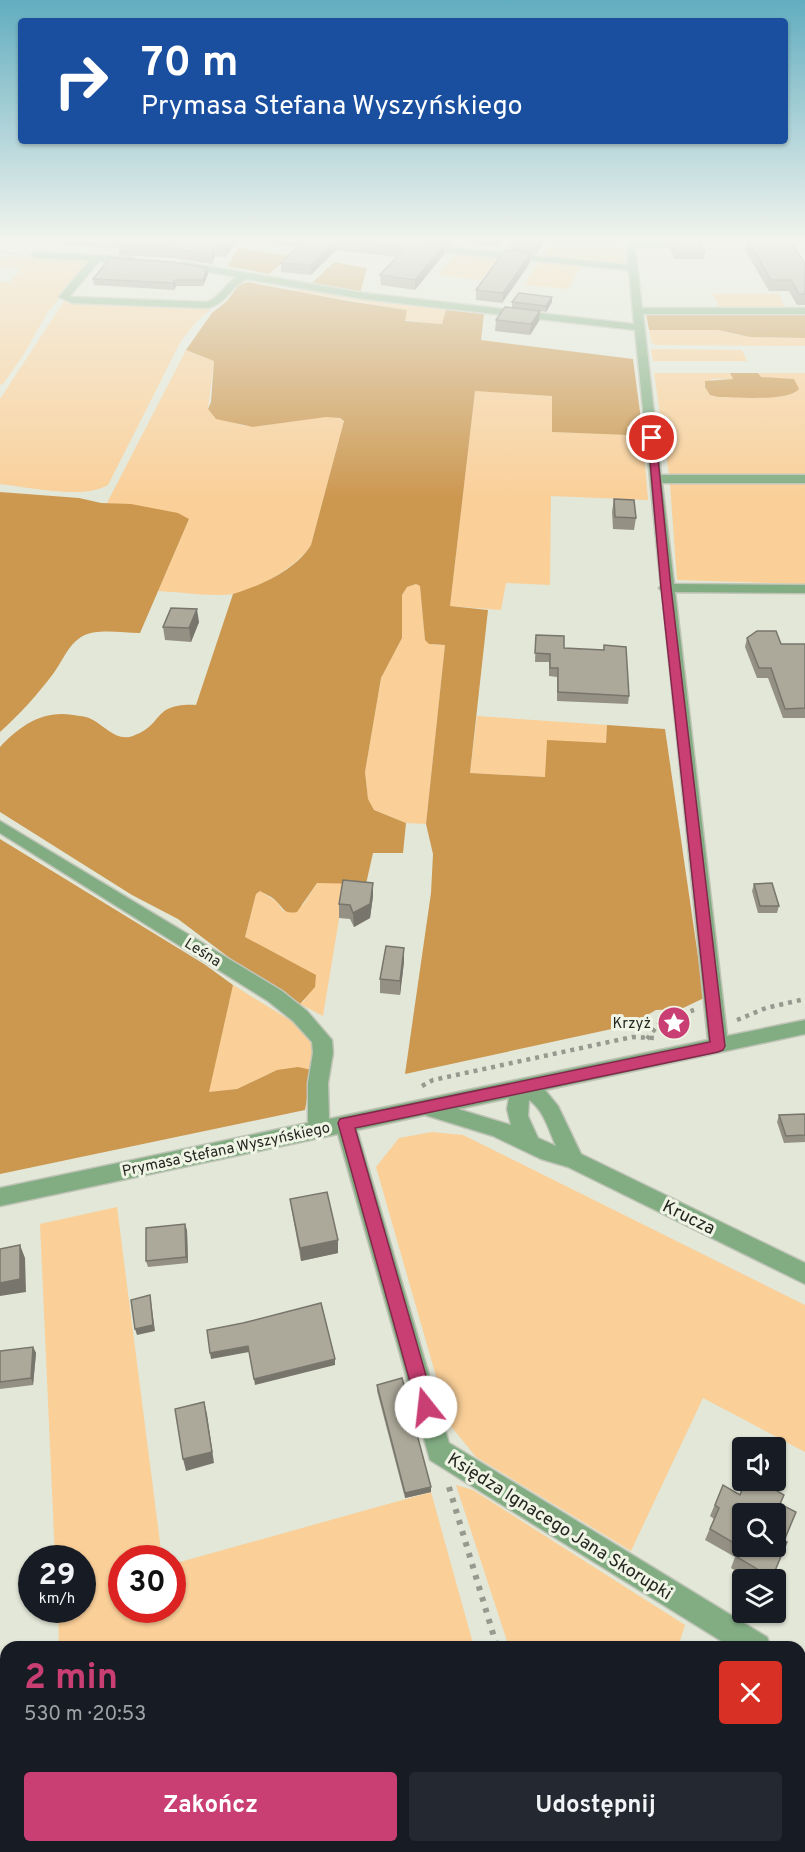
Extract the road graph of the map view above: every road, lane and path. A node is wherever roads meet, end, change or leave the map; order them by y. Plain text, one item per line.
1 (635, 327) edge
2 (640, 328) joint
3 (656, 479) junction
4 (805, 479) edge
5 (666, 588) junction
6 (805, 589) edge
7 (0, 826) edge
8 (805, 999) edge
9 (703, 1006) dead end
10 (740, 1012) dead end
11 (747, 1016) junction
12 (765, 1017) dead end
13 (716, 1023) junction
14 (805, 1027) edge
15 (648, 1038) junction
16 (657, 1038) dead end
17 (644, 1045) dead end
18 (718, 1046) junction
19 (524, 1086) junction
20 (422, 1098) junction
21 (345, 1123) junction
22 (320, 1129) junction
23 (531, 1145) junction
24 (573, 1160) junction
25 (0, 1197) edge
26 (805, 1274) edge
27 (439, 1452) junction
28 (495, 1641) edge
29 (747, 1641) edge

1 - 2 street
2 - 3 street
3 - 4 street
3 - 5 street
5 - 6 street
5 - 13 street
7 - 22 street, Leśna
8 - 11 path
9 - 15 path
10 - 11 path
11 - 12 path
11 - 13 path
13 - 18 street
14 - 18 street, Prymasa Stefana Wyszyńskiego
15 - 16 path
15 - 17 path
15 - 20 path
18 - 19 street, Prymasa Stefana Wyszyńskiego
19 - 20 street, Prymasa Stefana Wyszyńskiego
19 - 23 street
19 - 24 street
20 - 21 street, Prymasa Stefana Wyszyńskiego
20 - 23 street, Krucza
21 - 22 street, Prymasa Stefana Wyszyńskiego
21 - 27 street, Księdza Ignacego Jana Skorupki
22 - 25 street, Prymasa Stefana Wyszyńskiego
23 - 24 street, Krucza
24 - 26 street, Krucza
27 - 28 path
27 - 29 street, Księdza Ignacego Jana Skorupki

